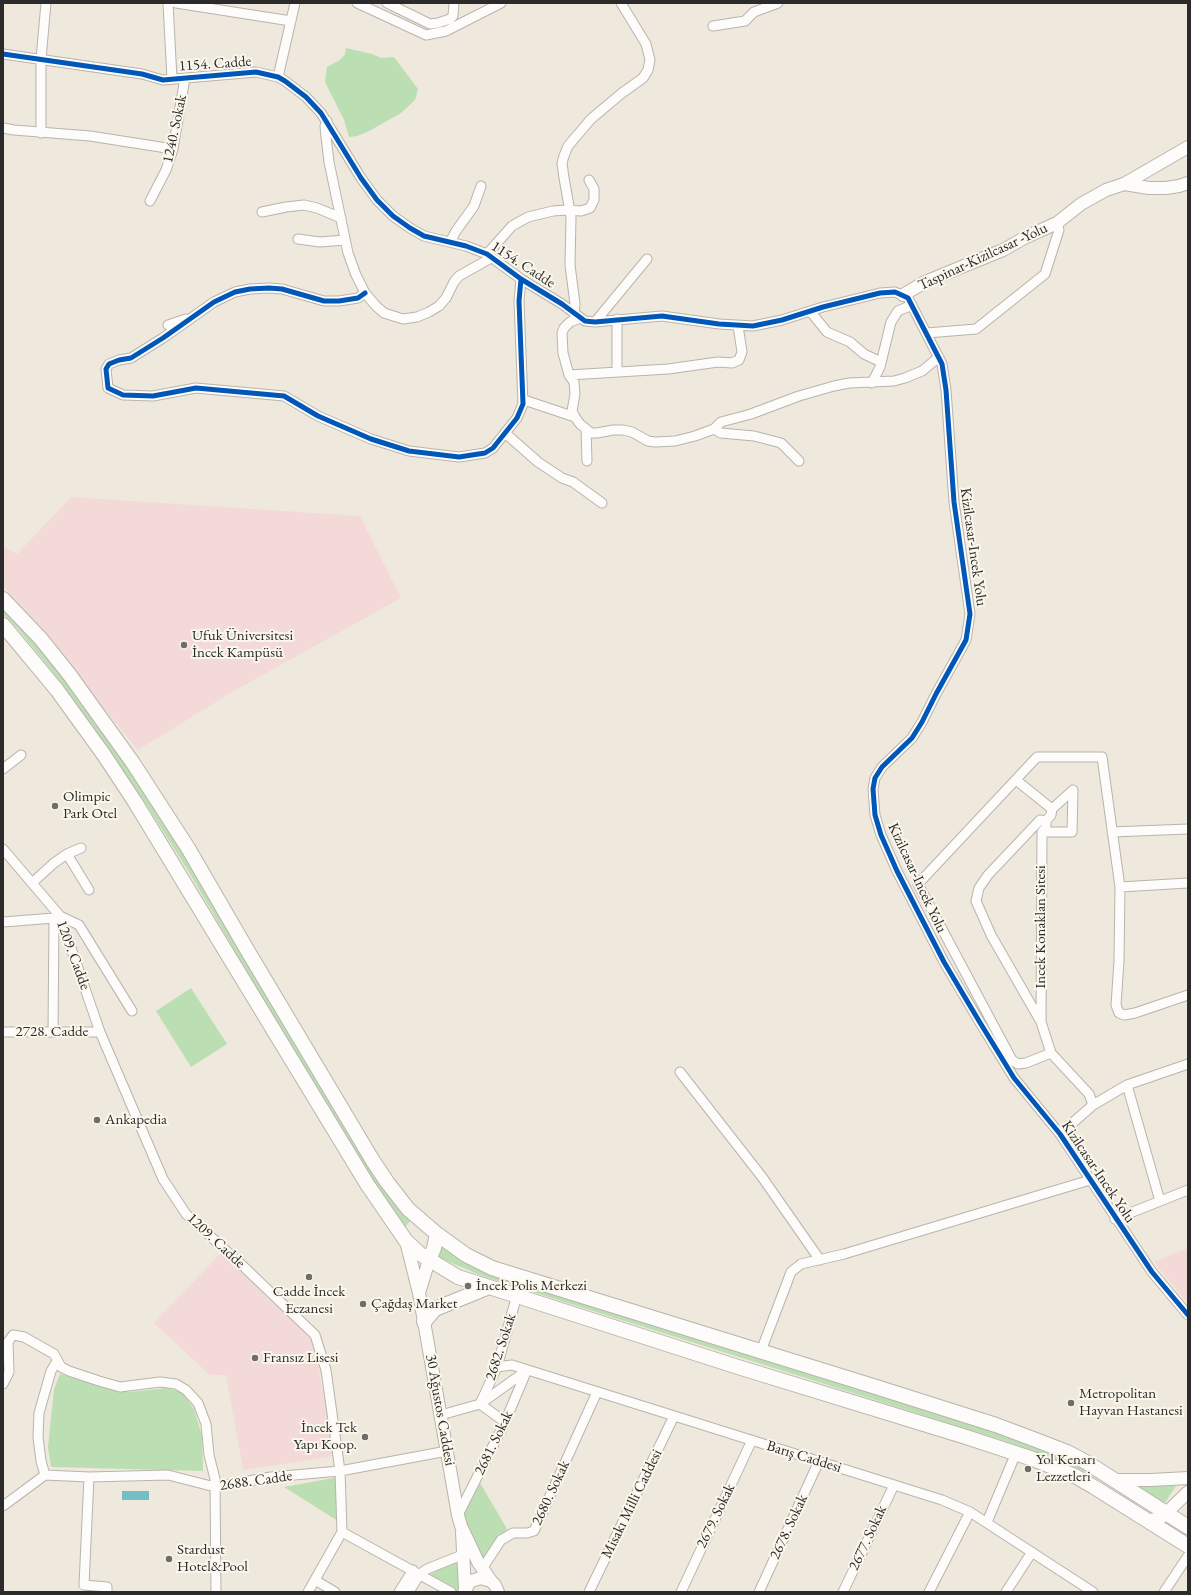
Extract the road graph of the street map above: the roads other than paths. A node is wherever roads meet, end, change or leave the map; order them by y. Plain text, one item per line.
1 (46, 3) edge
2 (168, 3) edge
3 (176, 3) edge
4 (295, 3) edge
5 (357, 3) edge
6 (387, 3) edge
7 (454, 3) edge
8 (501, 3) edge
9 (621, 3) edge
10 (778, 3) edge
11 (291, 21) junction
12 (713, 26) dead end
13 (3, 54) edge
14 (40, 59) junction
15 (278, 77) junction
16 (185, 78) junction
17 (172, 79) junction
18 (327, 122) junction
19 (3, 128) edge
20 (41, 132) junction
21 (1188, 147) edge
22 (173, 149) junction
23 (589, 180) dead end
24 (1188, 183) edge
25 (1124, 184) junction
26 (481, 186) dead end
27 (150, 201) dead end
28 (570, 210) junction
29 (262, 212) dead end
30 (341, 218) junction
31 (1057, 223) junction
32 (298, 240) dead end
33 (345, 240) junction
34 (450, 242) junction
35 (489, 256) junction
36 (647, 259) dead end
37 (521, 279) junction
38 (365, 293) junction
39 (903, 295) junction
40 (912, 305) junction
41 (810, 312) junction
42 (195, 316) junction
43 (577, 316) junction
44 (617, 319) junction
45 (595, 322) junction
46 (168, 325) dead end
47 (738, 326) junction
48 (926, 333) junction
49 (939, 357) junction
50 (881, 362) junction
51 (616, 372) junction
52 (569, 375) junction
53 (872, 383) junction
54 (524, 400) junction
55 (575, 417) junction
56 (586, 429) junction
57 (714, 429) junction
58 (505, 433) junction
59 (587, 461) dead end
60 (799, 461) dead end
61 (602, 503) dead end
62 (3, 599) edge
63 (3, 625) edge
64 (21, 755) dead end
65 (3, 769) edge
66 (1016, 780) junction
67 (1052, 809) junction
68 (1045, 822) junction
69 (1188, 829) edge
70 (1042, 832) junction
71 (1112, 832) junction
72 (3, 848) edge
73 (81, 848) dead end
74 (67, 854) junction
75 (32, 883) junction
76 (1188, 883) edge
77 (1120, 887) junction
78 (89, 890) dead end
79 (60, 916) junction
80 (3, 922) edge
81 (1188, 995) edge
82 (132, 1011) dead end
83 (1041, 1022) junction
84 (3, 1032) edge
85 (53, 1032) junction
86 (100, 1032) junction
87 (1051, 1053) junction
88 (1188, 1064) edge
89 (680, 1072) dead end
90 (1127, 1085) junction
91 (1093, 1105) junction
92 (1060, 1134) junction
93 (1090, 1180) junction
94 (1188, 1190) edge
95 (1160, 1201) junction
96 (1115, 1219) junction
97 (424, 1223) junction
98 (437, 1234) junction
99 (406, 1241) junction
100 (429, 1260) junction
101 (820, 1260) junction
102 (489, 1287) junction
103 (419, 1293) junction
104 (517, 1295) junction
105 (1188, 1315) edge
106 (424, 1322) junction
107 (761, 1351) junction
108 (57, 1361) junction
109 (497, 1367) junction
110 (527, 1370) junction
111 (3, 1384) edge
112 (597, 1392) junction
113 (480, 1404) junction
114 (441, 1415) junction
115 (674, 1416) junction
116 (505, 1422) junction
117 (752, 1440) junction
118 (447, 1451) junction
119 (1016, 1453) junction
120 (819, 1462) junction
121 (340, 1471) junction
122 (45, 1475) junction
123 (89, 1477) junction
124 (1188, 1478) edge
125 (1116, 1480) junction
126 (894, 1485) junction
127 (215, 1487) junction
128 (1188, 1492) edge
129 (3, 1506) edge
130 (970, 1512) junction
131 (1166, 1512) junction
132 (1148, 1520) junction
133 (460, 1521) junction
134 (987, 1522) junction
135 (1188, 1527) edge
136 (342, 1532) junction
137 (1188, 1546) edge
138 (1032, 1552) junction
139 (462, 1555) junction
140 (1188, 1556) edge
141 (482, 1569) junction
142 (420, 1571) junction
143 (315, 1580) junction
144 (495, 1586) edge
145 (465, 1591) edge
146 (107, 1592) edge
147 (216, 1592) edge
148 (308, 1592) edge
149 (335, 1592) edge
150 (399, 1592) edge
151 (409, 1592) edge
152 (451, 1592) edge
153 (508, 1592) edge
154 (590, 1592) edge
155 (681, 1592) edge
156 (759, 1592) edge
157 (843, 1592) edge
158 (929, 1592) edge
159 (1006, 1592) edge
160 (1092, 1592) edge
161 (1164, 1592) edge

1 - 14 street
2 - 17 street, 1240. Sokak
3 - 11 street
4 - 11 street
5 - 8 street
6 - 7 street
9 - 28 street
10 - 12 street
11 - 15 street
13 - 14 street, 1154. Cadde
14 - 17 street, 1154. Cadde
14 - 20 street
15 - 16 street, 1154. Cadde
15 - 18 street, 1154. Cadde
16 - 17 street, 1154. Cadde
16 - 22 street, 1240. Sokak
18 - 30 street
18 - 34 street, 1154. Cadde
19 - 20 street
20 - 22 street
21 - 25 street, Taspinar-Kizilcasar -Yolu
22 - 27 street, 1240. Sokak
23 - 28 street
24 - 25 street, Taspinar-Kizilcasar -Yolu
25 - 31 street, Taspinar-Kizilcasar -Yolu
26 - 34 street
28 - 35 street
28 - 43 street
29 - 30 street
30 - 33 street
31 - 39 street, Taspinar-Kizilcasar -Yolu
31 - 48 street
32 - 33 street
33 - 38 street
34 - 35 street, 1154. Cadde
35 - 37 street, 1154. Cadde
35 - 38 street
36 - 45 street
37 - 43 street, 1154. Cadde
37 - 54 street
38 - 42 street
39 - 40 street, Kizilcasar-Incek Yolu
39 - 41 street, 1154. Cadde
40 - 48 street, Kizilcasar-Incek Yolu
40 - 50 street
41 - 47 street, 1154. Cadde
41 - 50 street
42 - 46 street
42 - 58 street
43 - 45 street, 1154. Cadde
43 - 52 street
44 - 45 street, 1154. Cadde
44 - 47 street, 1154. Cadde
44 - 51 street
47 - 51 street
48 - 49 street, Kizilcasar-Incek Yolu
49 - 53 street
49 - 92 street, Kizilcasar-Incek Yolu
50 - 53 street
51 - 52 street
52 - 55 street
53 - 57 street
54 - 55 street
54 - 58 street
55 - 56 street
56 - 57 street
56 - 59 street
57 - 60 street
58 - 61 street
62 - 97 main road
63 - 99 main road
64 - 65 street
66 - 67 street
66 - 71 street
66 - 87 street
67 - 68 street, Incek Konaklan Sitesi
67 - 70 street
68 - 70 street, Incek Konaklan Sitesi
68 - 83 street
69 - 71 street
70 - 83 street, Incek Konaklan Sitesi
71 - 77 street
72 - 75 street, 1209. Cadde
73 - 74 street
74 - 75 street
74 - 78 street
75 - 79 street, 1209. Cadde
76 - 77 street
77 - 81 street
79 - 82 street
79 - 86 street, 1209. Cadde
80 - 85 street
83 - 87 street
84 - 85 street, 2728. Cadde
85 - 86 street, 2728. Cadde
86 - 121 street, 1209. Cadde
87 - 91 street
88 - 90 street
89 - 101 street
90 - 91 street
90 - 95 street
91 - 92 street
92 - 93 street, Kizilcasar-Incek Yolu
93 - 96 street, Kizilcasar-Incek Yolu
93 - 101 street
94 - 95 street
95 - 96 street
96 - 105 street, Kizilcasar-Incek Yolu
97 - 98 main road
97 - 99 main road
98 - 100 main road
98 - 107 main road
99 - 100 main road
99 - 103 street, 30 Ağustos Caddesi
100 - 102 main road
100 - 103 street, 30 Ağustos Caddesi
101 - 107 street
102 - 104 main road
102 - 106 main road
103 - 106 street, 30 Ağustos Caddesi
104 - 109 street, 2682. Sokak
104 - 119 main road
106 - 114 street, 30 Ağustos Caddesi
107 - 125 main road
108 - 111 street
108 - 122 street
108 - 127 street
109 - 110 street, Barış Caddesi
109 - 113 street, 2682. Sokak
110 - 112 street, Barış Caddesi
110 - 113 street
110 - 116 street, 2681. Sokak
112 - 115 street, Barış Caddesi
112 - 141 street, 2680. Sokak
113 - 114 street
113 - 116 street
114 - 118 street, 30 Ağustos Caddesi
115 - 117 street, Barış Caddesi
115 - 154 street, Misakı Milli Caddesi
116 - 133 street, 2681. Sokak
117 - 120 street, Barış Caddesi
117 - 155 street, 2679. Sokak
118 - 121 street, 2688. Cadde
118 - 133 street, 30 Ağustos Caddesi
119 - 132 main road
119 - 134 street
120 - 126 street, Barış Caddesi
120 - 156 street, 2678. Sokak
121 - 127 street, 2688. Cadde
121 - 136 street, 1209. Cadde
122 - 123 street, 2688. Cadde
122 - 129 street
123 - 127 street, 2688. Cadde
123 - 146 street
124 - 125 street
125 - 131 main road
126 - 130 street, Barış Caddesi
126 - 157 street, 2677. Sokak
127 - 147 street
128 - 131 street
130 - 134 street, Barış Caddesi
130 - 158 street
131 - 132 street
131 - 135 main road
132 - 137 main road
133 - 139 street
133 - 141 street
134 - 138 street, Barış Caddesi
136 - 142 street
136 - 143 street
138 - 159 street
138 - 160 street, Barış Caddesi
139 - 142 street
139 - 145 street
140 - 161 street
141 - 144 street
142 - 150 street
142 - 151 street
142 - 152 street
143 - 148 street
143 - 149 street
144 - 145 street
144 - 153 street

